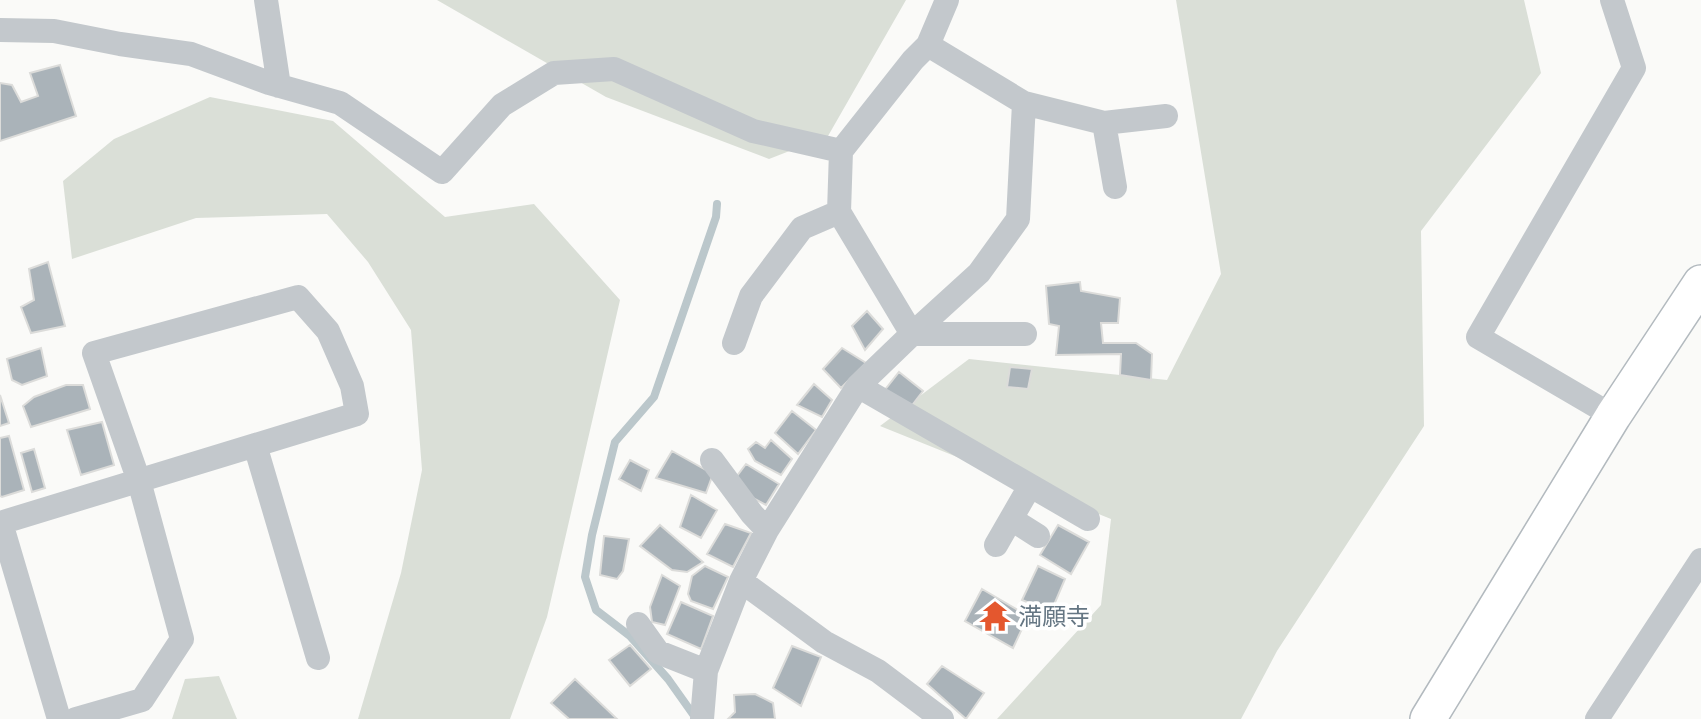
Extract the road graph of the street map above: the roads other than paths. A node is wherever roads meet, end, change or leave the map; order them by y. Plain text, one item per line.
1 (266, 0) edge
2 (947, 0) edge
3 (1612, 0) edge
4 (0, 30) edge
5 (928, 45) junction
6 (279, 86) junction
7 (1024, 103) junction
8 (1166, 116) dead end
9 (1104, 123) junction
10 (841, 151) junction
11 (1115, 187) dead end
12 (839, 212) junction
13 (1701, 284) edge
14 (912, 334) junction
15 (1025, 334) dead end
16 (734, 343) dead end
17 (858, 386) junction
18 (1613, 416) junction
19 (256, 445) junction
20 (712, 460) dead end
21 (139, 481) junction
22 (1030, 486) junction
23 (1011, 519) junction
24 (1088, 519) dead end
25 (0, 523) edge
26 (767, 530) junction
27 (1038, 536) dead end
28 (996, 545) dead end
29 (1701, 560) edge
30 (741, 581) junction
31 (638, 624) dead end
32 (318, 658) dead end
33 (706, 671) junction
34 (59, 719) edge
35 (76, 719) edge
36 (702, 719) edge
37 (943, 719) edge
38 (1427, 719) edge
39 (1597, 719) edge

1 - 6 street
2 - 5 street
3 - 18 street
4 - 6 street
5 - 7 street
5 - 10 street
6 - 10 street
7 - 9 street
7 - 14 street
8 - 9 street
9 - 11 street
10 - 12 street
12 - 14 street
12 - 16 street
13 - 18 street
14 - 15 street
14 - 17 street
17 - 22 street
17 - 26 street
18 - 38 street
19 - 21 street
19 - 21 street
19 - 32 street
20 - 26 street
21 - 25 street
21 - 35 street
22 - 23 street
22 - 24 street
23 - 27 street
23 - 28 street
25 - 34 street
26 - 30 street
29 - 39 street
30 - 33 street
30 - 37 street
31 - 33 street
33 - 36 street

